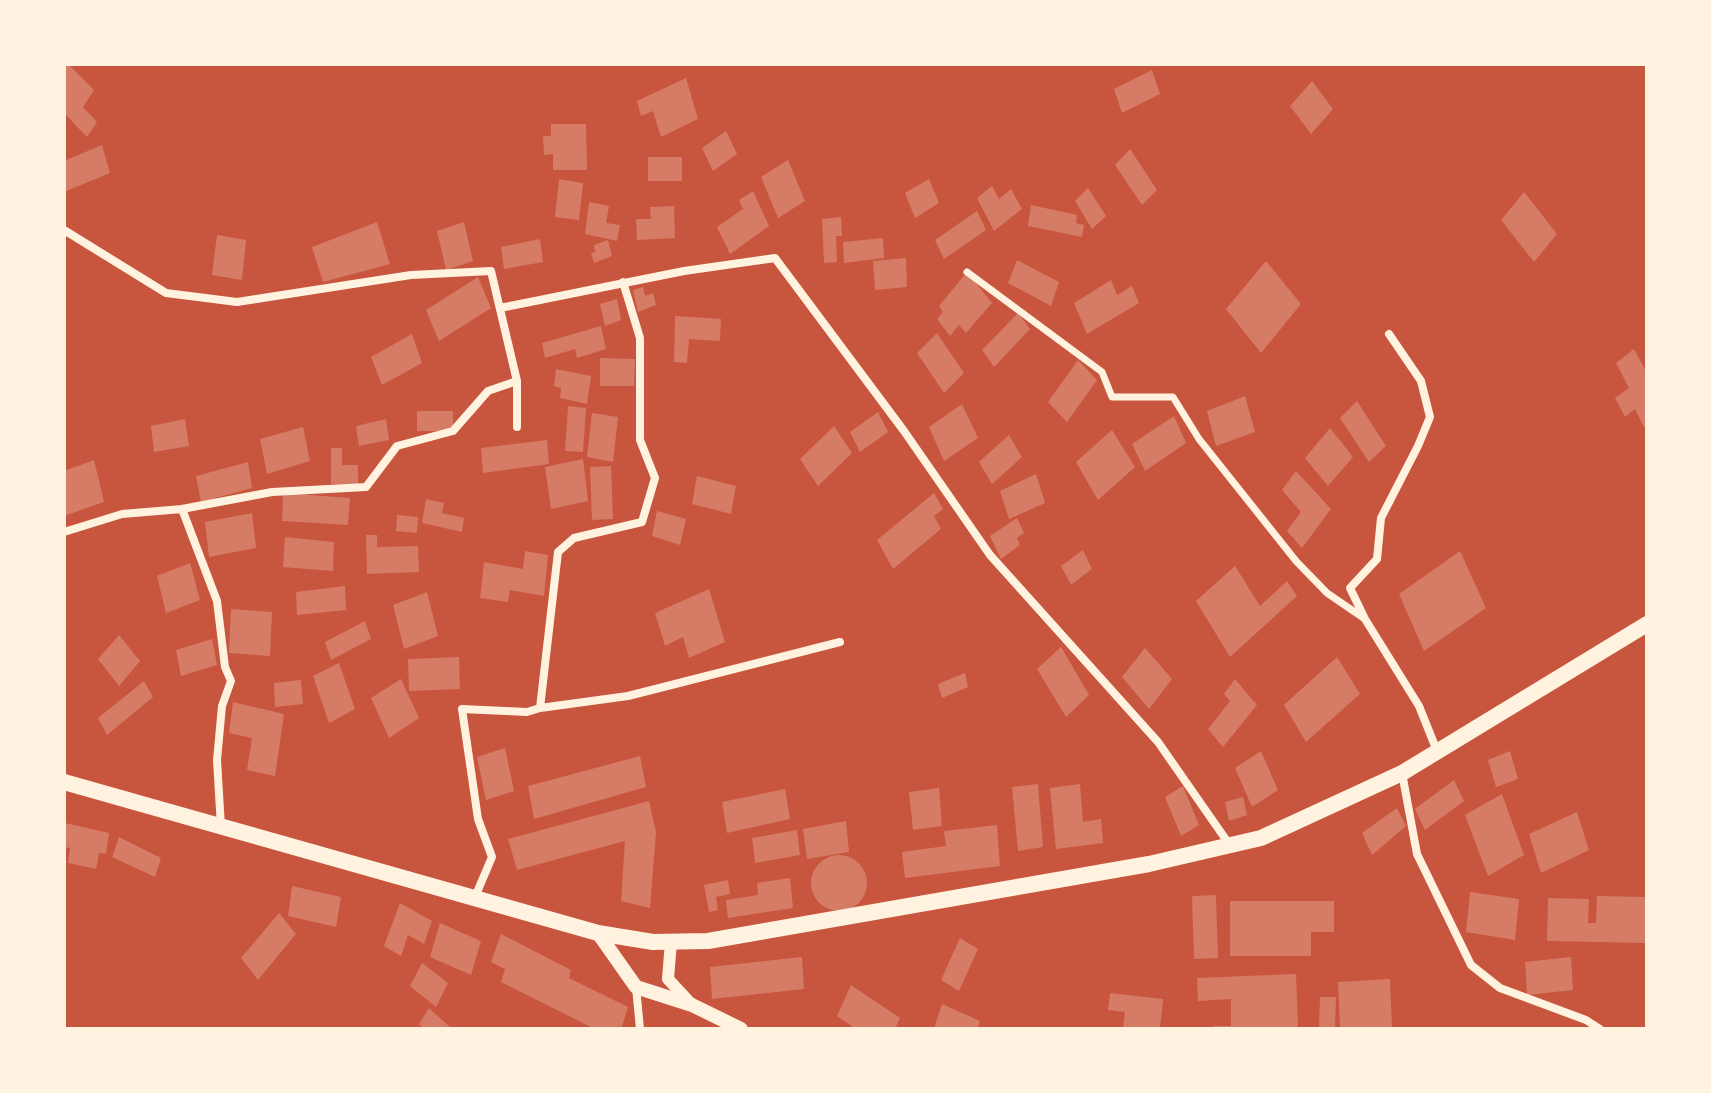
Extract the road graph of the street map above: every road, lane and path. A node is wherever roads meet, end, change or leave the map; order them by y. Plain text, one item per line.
1 (64, 230) edge
2 (967, 272) dead end
3 (623, 282) junction
4 (500, 308) junction
5 (1389, 334) dead end
6 (517, 381) junction
7 (517, 427) dead end
8 (182, 509) junction
9 (64, 532) edge
10 (1365, 619) junction
11 (1647, 624) edge
12 (840, 642) dead end
13 (540, 708) junction
14 (1437, 752) junction
15 (1402, 773) junction
16 (64, 782) edge
17 (221, 828) junction
18 (1230, 845) junction
19 (474, 898) junction
20 (598, 933) junction
21 (671, 942) junction
22 (636, 987) junction
23 (692, 1005) junction
24 (640, 1029) edge
25 (741, 1029) edge
26 (1600, 1029) edge

1 - 4 street
2 - 10 street
3 - 4 street
3 - 13 street
3 - 18 street
4 - 6 street
5 - 10 street
6 - 7 street
6 - 8 street
8 - 9 street
8 - 17 street
10 - 14 street
11 - 14 highway
12 - 13 street
13 - 19 street
14 - 15 highway
15 - 18 highway
15 - 26 street
16 - 17 highway
17 - 19 highway
18 - 21 highway
19 - 20 highway
20 - 21 highway
20 - 22 main road
21 - 23 street
22 - 23 main road
22 - 24 street
23 - 25 main road

